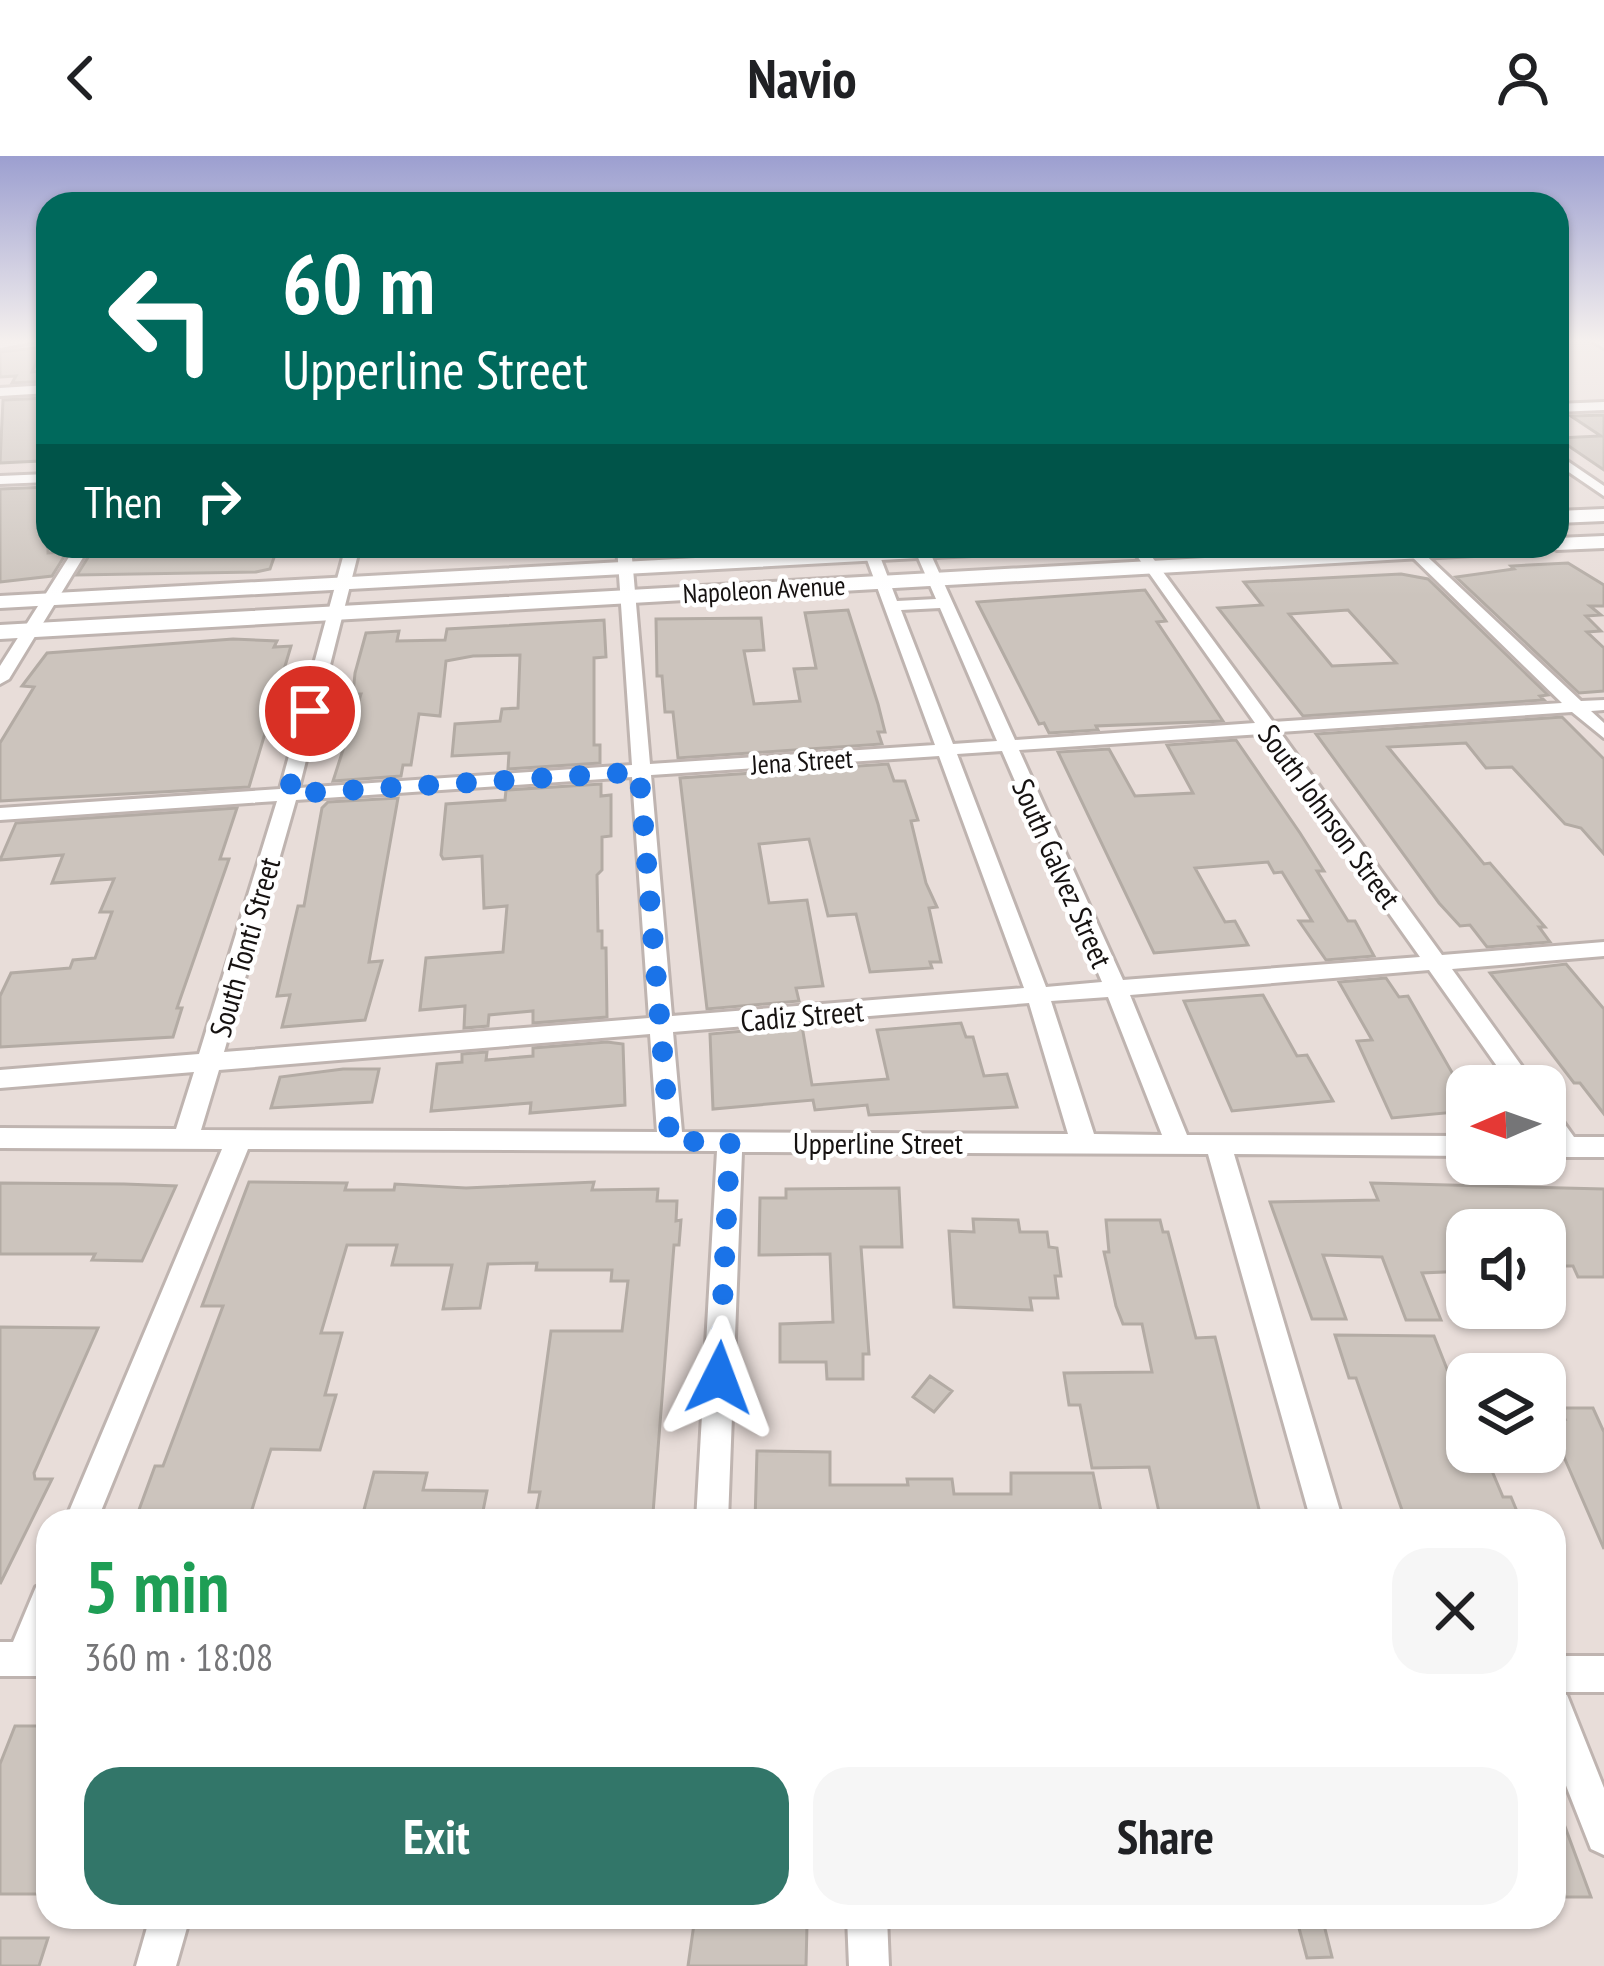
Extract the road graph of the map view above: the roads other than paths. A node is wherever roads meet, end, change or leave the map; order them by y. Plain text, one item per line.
1 (1569, 467) edge
2 (36, 478) edge
3 (0, 480) edge
4 (1604, 492) edge
5 (1604, 515) edge
6 (1569, 516) edge
7 (1604, 542) edge
8 (1569, 543) edge
9 (76, 558) edge
10 (350, 558) edge
11 (614, 558) edge
12 (624, 558) edge
13 (873, 558) edge
14 (925, 558) edge
15 (1146, 558) edge
16 (1282, 558) edge
17 (1420, 558) edge
18 (1152, 567) junction
19 (934, 580) junction
20 (882, 583) junction
21 (342, 584) junction
22 (627, 597) junction
23 (50, 599) junction
24 (0, 602) edge
25 (945, 603) junction
26 (891, 606) junction
27 (337, 613) junction
28 (30, 631) junction
29 (0, 632) edge
30 (0, 679) edge
31 (1604, 705) edge
32 (1577, 707) junction
33 (1269, 730) junction
34 (1604, 733) edge
35 (1006, 748) junction
36 (944, 752) junction
37 (639, 772) junction
38 (288, 794) junction
39 (0, 814) edge
40 (1604, 949) edge
41 (1436, 962) junction
42 (1116, 989) junction
43 (1038, 995) junction
44 (662, 1027) junction
45 (211, 1061) junction
46 (1509, 1065) edge
47 (0, 1079) edge
48 (0, 1138) edge
49 (186, 1139) junction
50 (238, 1139) junction
51 (670, 1141) junction
52 (730, 1142) junction
53 (1084, 1144) junction
54 (1178, 1144) junction
55 (1218, 1144) junction
56 (1446, 1146) edge
57 (1566, 1147) edge
58 (1604, 1147) edge
59 (85, 1509) edge
60 (713, 1509) edge
61 (1324, 1509) edge
62 (36, 1630) edge
63 (24, 1659) edge
64 (1566, 1674) edge
65 (1604, 1674) edge
66 (1566, 1739) edge
67 (1604, 1836) edge
68 (167, 1929) edge
69 (868, 1929) edge
70 (156, 1966) edge
71 (869, 1966) edge

1 - 4 street
2 - 3 street
5 - 6 main road
7 - 8 main road
9 - 23 street
10 - 21 street, South Tonti Street
11 - 21 main road, Napoleon Avenue
12 - 22 street
13 - 20 street, South Galvez Street
14 - 19 street, South Galvez Street
15 - 18 street, South Johnson Street
16 - 18 main road, Napoleon Avenue
17 - 32 street
18 - 19 main road, Napoleon Avenue
18 - 33 street, South Johnson Street
19 - 20 main road, Napoleon Avenue
19 - 25 street, South Galvez Street
20 - 22 main road, Napoleon Avenue
20 - 26 street, South Galvez Street
21 - 23 main road, Napoleon Avenue
21 - 27 street, South Tonti Street
22 - 27 main road, Napoleon Avenue
22 - 37 street
23 - 24 main road, Napoleon Avenue
23 - 28 street
25 - 26 street
25 - 35 street, South Galvez Street
26 - 36 street, South Galvez Street
27 - 28 main road, Napoleon Avenue
27 - 38 street, South Tonti Street
28 - 29 main road, Napoleon Avenue
28 - 30 street
31 - 32 street, Jena Street
32 - 33 street, Jena Street
32 - 34 street
33 - 35 street, Jena Street
33 - 41 street, South Johnson Street
35 - 36 street, Jena Street
35 - 42 street, South Galvez Street
36 - 37 street, Jena Street
36 - 43 street, South Galvez Street
37 - 38 street, Jena Street
37 - 44 street
38 - 39 street, Jena Street
38 - 45 street, South Tonti Street
40 - 41 street, Cadiz Street
41 - 42 street, Cadiz Street
41 - 46 street, South Johnson Street
42 - 43 street, Cadiz Street
42 - 54 street, South Galvez Street
43 - 44 street, Cadiz Street
43 - 53 street, South Galvez Street
44 - 45 street, Cadiz Street
44 - 51 street
45 - 47 street, Cadiz Street
45 - 49 street, South Tonti Street
48 - 49 street, Upperline Street
49 - 50 street, Upperline Street
50 - 51 street, Upperline Street
50 - 59 street
51 - 52 street, Upperline Street
52 - 53 street, Upperline Street
52 - 60 street
53 - 54 street, Upperline Street
54 - 55 street, Upperline Street
55 - 56 street, Upperline Street
55 - 61 street
57 - 58 street
62 - 63 street
64 - 65 street
66 - 67 street
68 - 70 street
69 - 71 street

